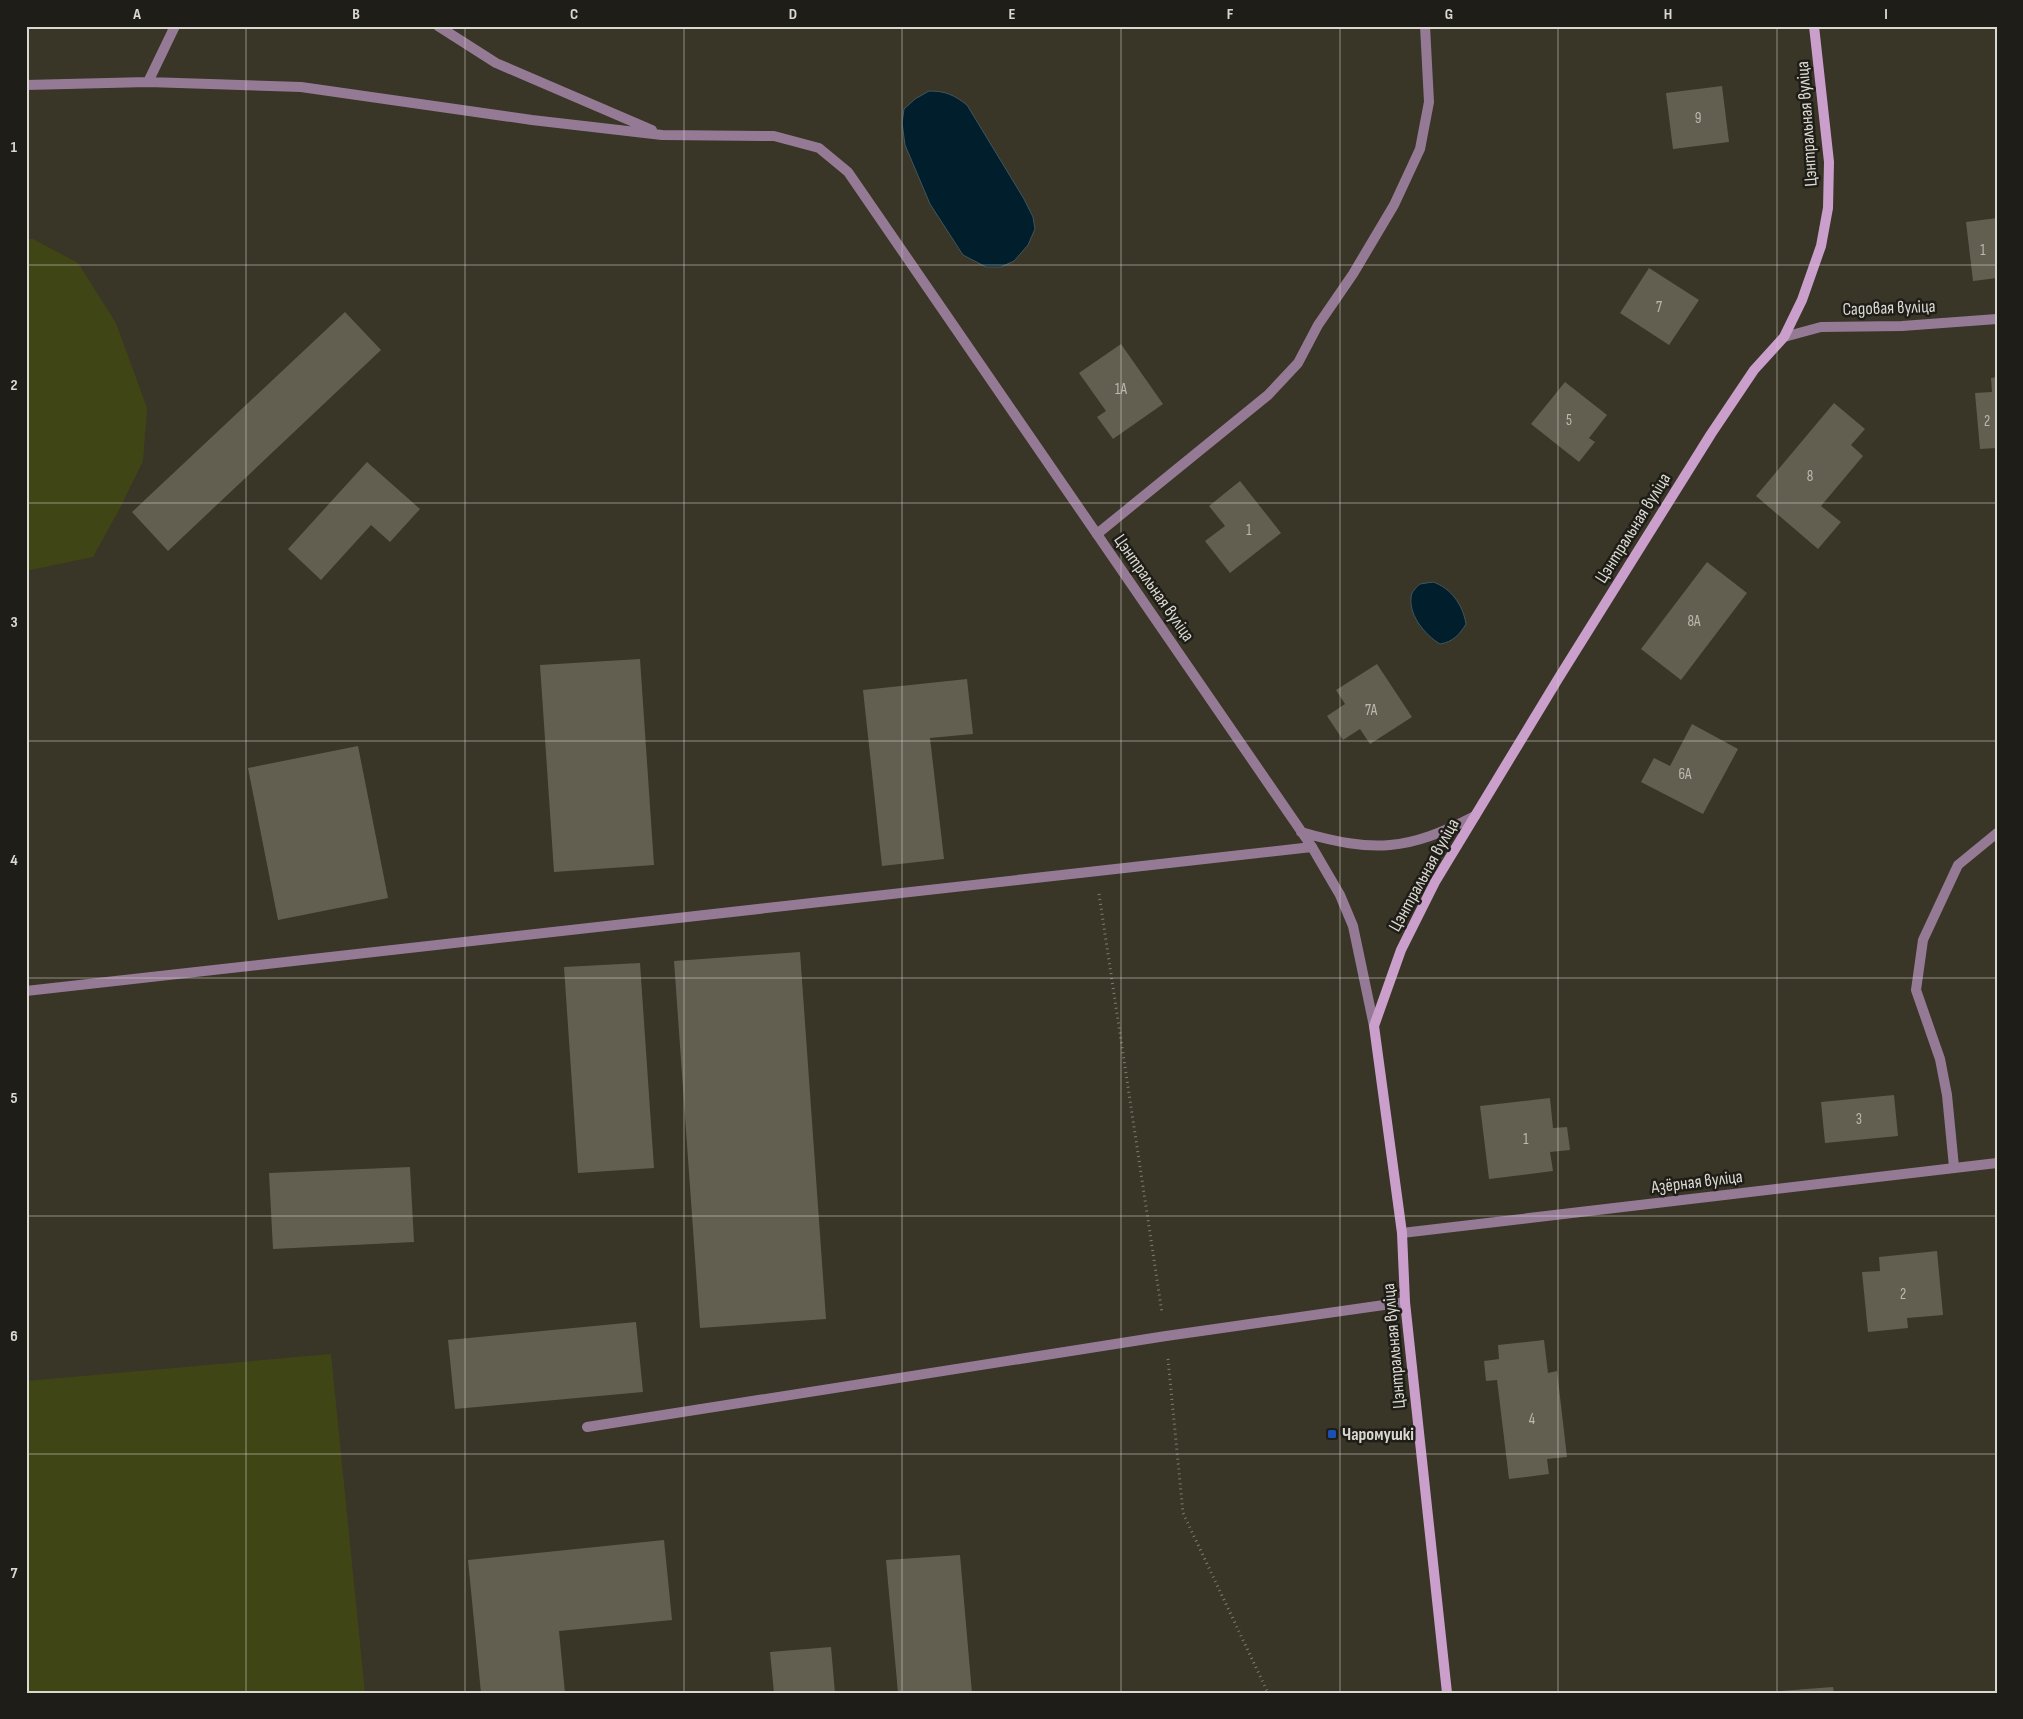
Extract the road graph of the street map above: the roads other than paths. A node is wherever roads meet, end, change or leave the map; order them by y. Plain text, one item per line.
1 (175, 26) edge
2 (438, 26) edge
3 (1424, 26) edge
4 (1814, 26) edge
5 (148, 82) junction
6 (26, 85) edge
7 (662, 135) junction
8 (1997, 319) edge
9 (1784, 337) junction
10 (1097, 534) junction
11 (1475, 816) junction
12 (1302, 832) junction
13 (1997, 833) edge
14 (1312, 847) junction
15 (26, 991) edge
16 (1374, 1026) junction
17 (1997, 1163) edge
18 (1954, 1167) junction
19 (1402, 1233) junction
20 (1405, 1302) junction
21 (586, 1427) dead end
22 (1448, 1693) edge

1 - 5 street
2 - 7 street
3 - 10 street
4 - 9 street, Цэнтральная вуліца
5 - 6 street, Цэнтральная вуліца
5 - 7 street, Цэнтральная вуліца
7 - 10 street, Цэнтральная вуліца
8 - 9 street, Садовая вуліца
9 - 11 street, Цэнтральная вуліца
10 - 12 street, Цэнтральная вуліца
11 - 12 street
11 - 16 street, Цэнтральная вуліца
12 - 14 street, Цэнтральная вуліца
13 - 18 street
14 - 15 street
14 - 16 street, Цэнтральная вуліца
16 - 19 street, Цэнтральная вуліца
17 - 18 street, Азёрная вуліца
18 - 19 street, Азёрная вуліца
19 - 20 street, Цэнтральная вуліца
20 - 21 street
20 - 22 street, Цэнтральная вуліца

